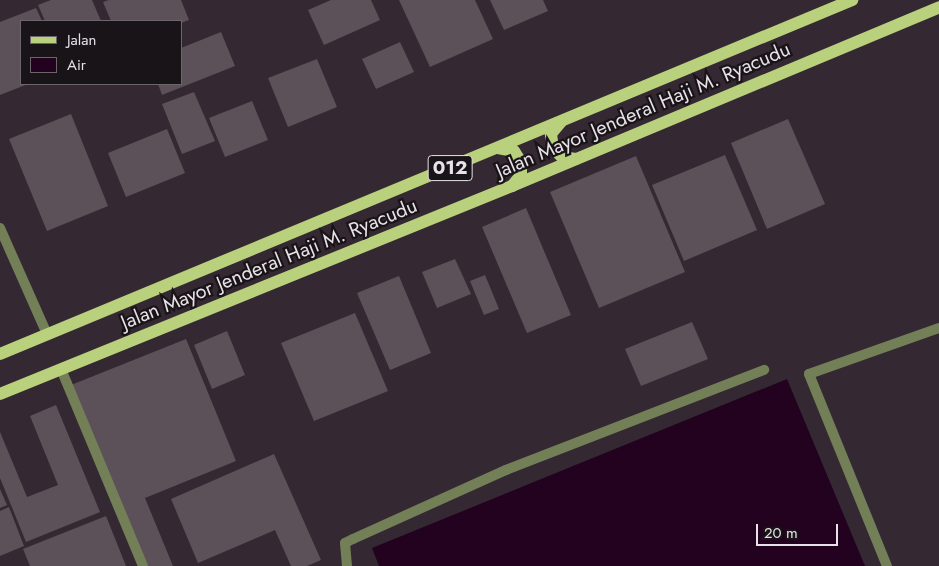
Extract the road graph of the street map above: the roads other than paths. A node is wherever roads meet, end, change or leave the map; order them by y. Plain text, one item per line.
1 (852, 0) edge
2 (939, 8) edge
3 (562, 121) junction
4 (498, 148) junction
5 (576, 159) junction
6 (512, 186) junction
7 (0, 228) edge
8 (939, 328) edge
9 (47, 334) junction
10 (0, 354) edge
11 (61, 369) junction
12 (764, 370) dead end
13 (0, 394) edge
14 (143, 566) edge
15 (345, 566) edge
16 (888, 566) edge

1 - 3 main road, Jalan Mayor Jenderal Haji M. Ryacudu / 012
2 - 5 main road, Jalan Mayor Jenderal Haji M. Ryacudu
3 - 4 main road, Jalan Mayor Jenderal Haji M. Ryacudu / 012
3 - 5 main road
4 - 6 main road
4 - 9 main road, Jalan Mayor Jenderal Haji M. Ryacudu / 012
5 - 6 main road, Jalan Mayor Jenderal Haji M. Ryacudu
6 - 11 main road, Jalan Mayor Jenderal Haji M. Ryacudu
7 - 9 street
8 - 16 street
9 - 10 main road, Jalan Mayor Jenderal Haji M. Ryacudu / 012
11 - 13 main road, Jalan Mayor Jenderal Haji M. Ryacudu
11 - 14 street
12 - 15 street

